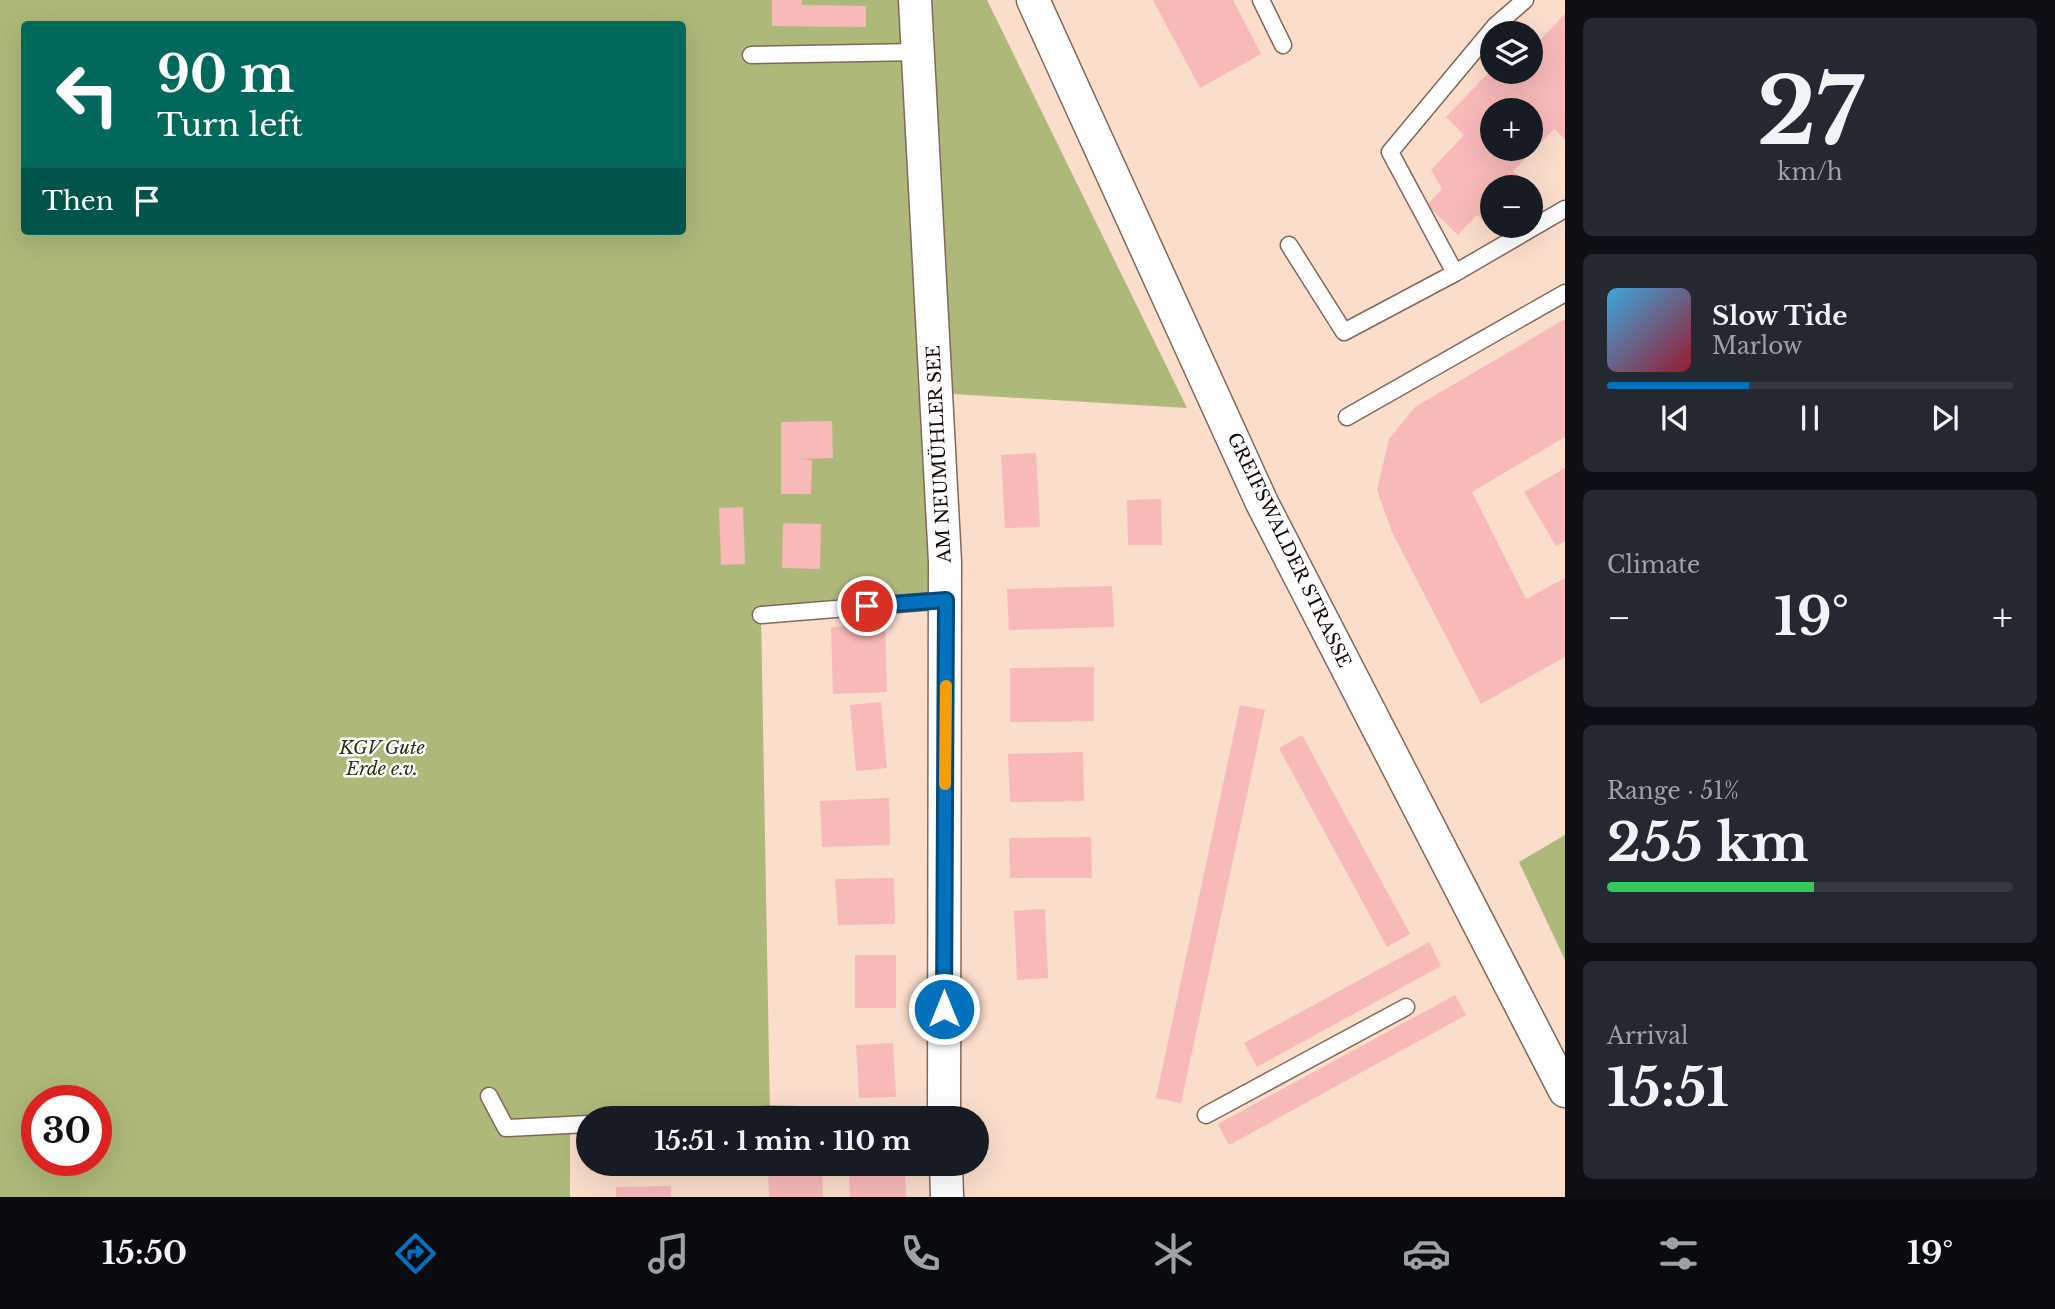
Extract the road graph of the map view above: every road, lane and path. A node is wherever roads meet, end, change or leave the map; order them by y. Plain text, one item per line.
1 (915, 0) edge
2 (1033, 0) edge
3 (1261, 0) edge
4 (1525, 0) edge
5 (1283, 45) dead end
6 (919, 52) junction
7 (751, 55) dead end
8 (1565, 209) edge
9 (1289, 246) dead end
10 (1455, 273) junction
11 (1565, 293) edge
12 (1347, 417) dead end
13 (946, 600) junction
14 (761, 615) dead end
15 (1406, 1007) dead end
16 (1565, 1091) edge
17 (489, 1096) dead end
18 (944, 1106) edge
19 (1206, 1115) dead end
20 (576, 1125) edge
21 (946, 1176) edge
22 (947, 1197) edge

1 - 6 street, AM NEUMÜHLER SEE
2 - 16 street, GREIFSWALDER STRASSE
3 - 5 lane
4 - 10 lane
6 - 7 lane
6 - 13 street, AM NEUMÜHLER SEE
8 - 10 lane
9 - 10 lane
11 - 12 lane
13 - 14 lane
13 - 18 street, AM NEUMÜHLER SEE
15 - 19 lane
17 - 20 lane
21 - 22 street

